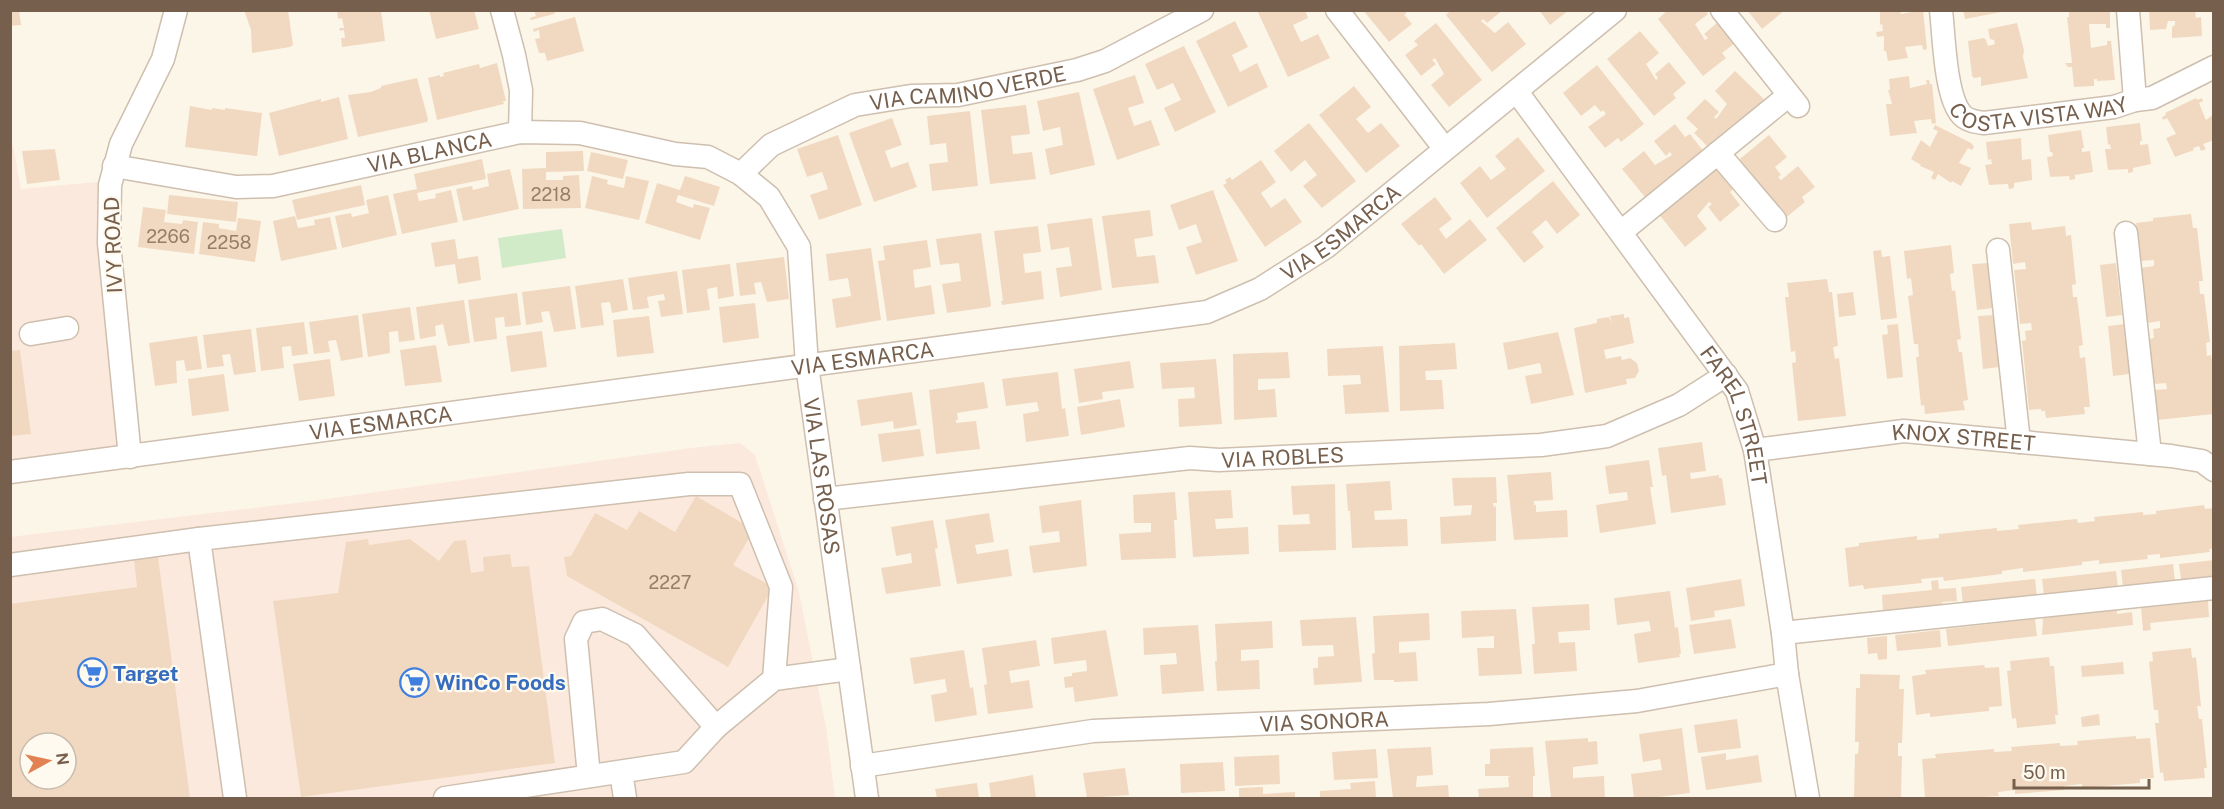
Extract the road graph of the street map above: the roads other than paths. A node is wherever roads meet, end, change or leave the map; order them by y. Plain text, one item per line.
1 (176, 10) edge
2 (502, 10) edge
3 (1202, 10) edge
4 (1337, 10) edge
5 (1615, 10) edge
6 (1722, 10) edge
7 (1941, 10) edge
8 (2128, 10) edge
9 (2214, 67) edge
10 (1517, 92) junction
11 (2135, 100) junction
12 (519, 132) junction
13 (1445, 148) junction
14 (1718, 153) junction
15 (114, 166) junction
16 (741, 174) junction
17 (1775, 220) dead end
18 (1621, 232) junction
19 (2126, 233) dead end
20 (1998, 250) dead end
21 (66, 328) dead end
22 (31, 334) dead end
23 (807, 364) junction
24 (1726, 375) junction
25 (2019, 442) junction
26 (1755, 450) junction
27 (2161, 455) junction
28 (130, 457) junction
29 (2214, 470) edge
30 (10, 472) edge
31 (825, 500) junction
32 (199, 539) junction
33 (10, 566) edge
34 (2214, 588) edge
35 (1783, 633) junction
36 (849, 669) junction
37 (1787, 674) junction
38 (774, 679) junction
39 (716, 727) junction
40 (862, 766) junction
41 (621, 771) junction
42 (589, 776) junction
43 (235, 798) edge
44 (445, 798) edge
45 (625, 798) edge
46 (867, 798) edge
47 (1808, 798) edge

1 - 15 street, IVY ROAD
2 - 12 street
3 - 16 street, VIA CAMINO VERDE
4 - 13 street
5 - 10 street, VIA ESMARCA
6 - 14 street
7 - 11 street, COSTA VISTA WAY
8 - 11 street
9 - 11 street, COSTA VISTA WAY
10 - 13 street, VIA ESMARCA
10 - 18 street, FAREL STREET
12 - 15 street, VIA BLANCA
12 - 16 street, VIA BLANCA
13 - 23 street, VIA ESMARCA
14 - 17 street
14 - 18 street
15 - 28 street, IVY ROAD
16 - 23 street, VIA LAS ROSAS
18 - 24 street, FAREL STREET
19 - 27 street
20 - 25 street
21 - 22 street
23 - 28 street, VIA ESMARCA
23 - 31 street, VIA LAS ROSAS
24 - 26 street, FAREL STREET
24 - 31 street, VIA ROBLES
25 - 26 street, KNOX STREET
25 - 27 street, KNOX STREET
26 - 35 street, FAREL STREET
27 - 29 street, KNOX STREET
28 - 30 street, VIA ESMARCA
31 - 36 street, VIA LAS ROSAS
32 - 33 street
32 - 38 street
32 - 43 street
34 - 35 street
35 - 37 street, FAREL STREET
36 - 38 street
36 - 40 street, VIA LAS ROSAS
37 - 40 street, VIA SONORA
37 - 47 street, FAREL STREET
38 - 39 street
39 - 41 street
39 - 42 street
40 - 46 street, VIA LAS ROSAS
41 - 42 street
41 - 45 street
42 - 44 street

